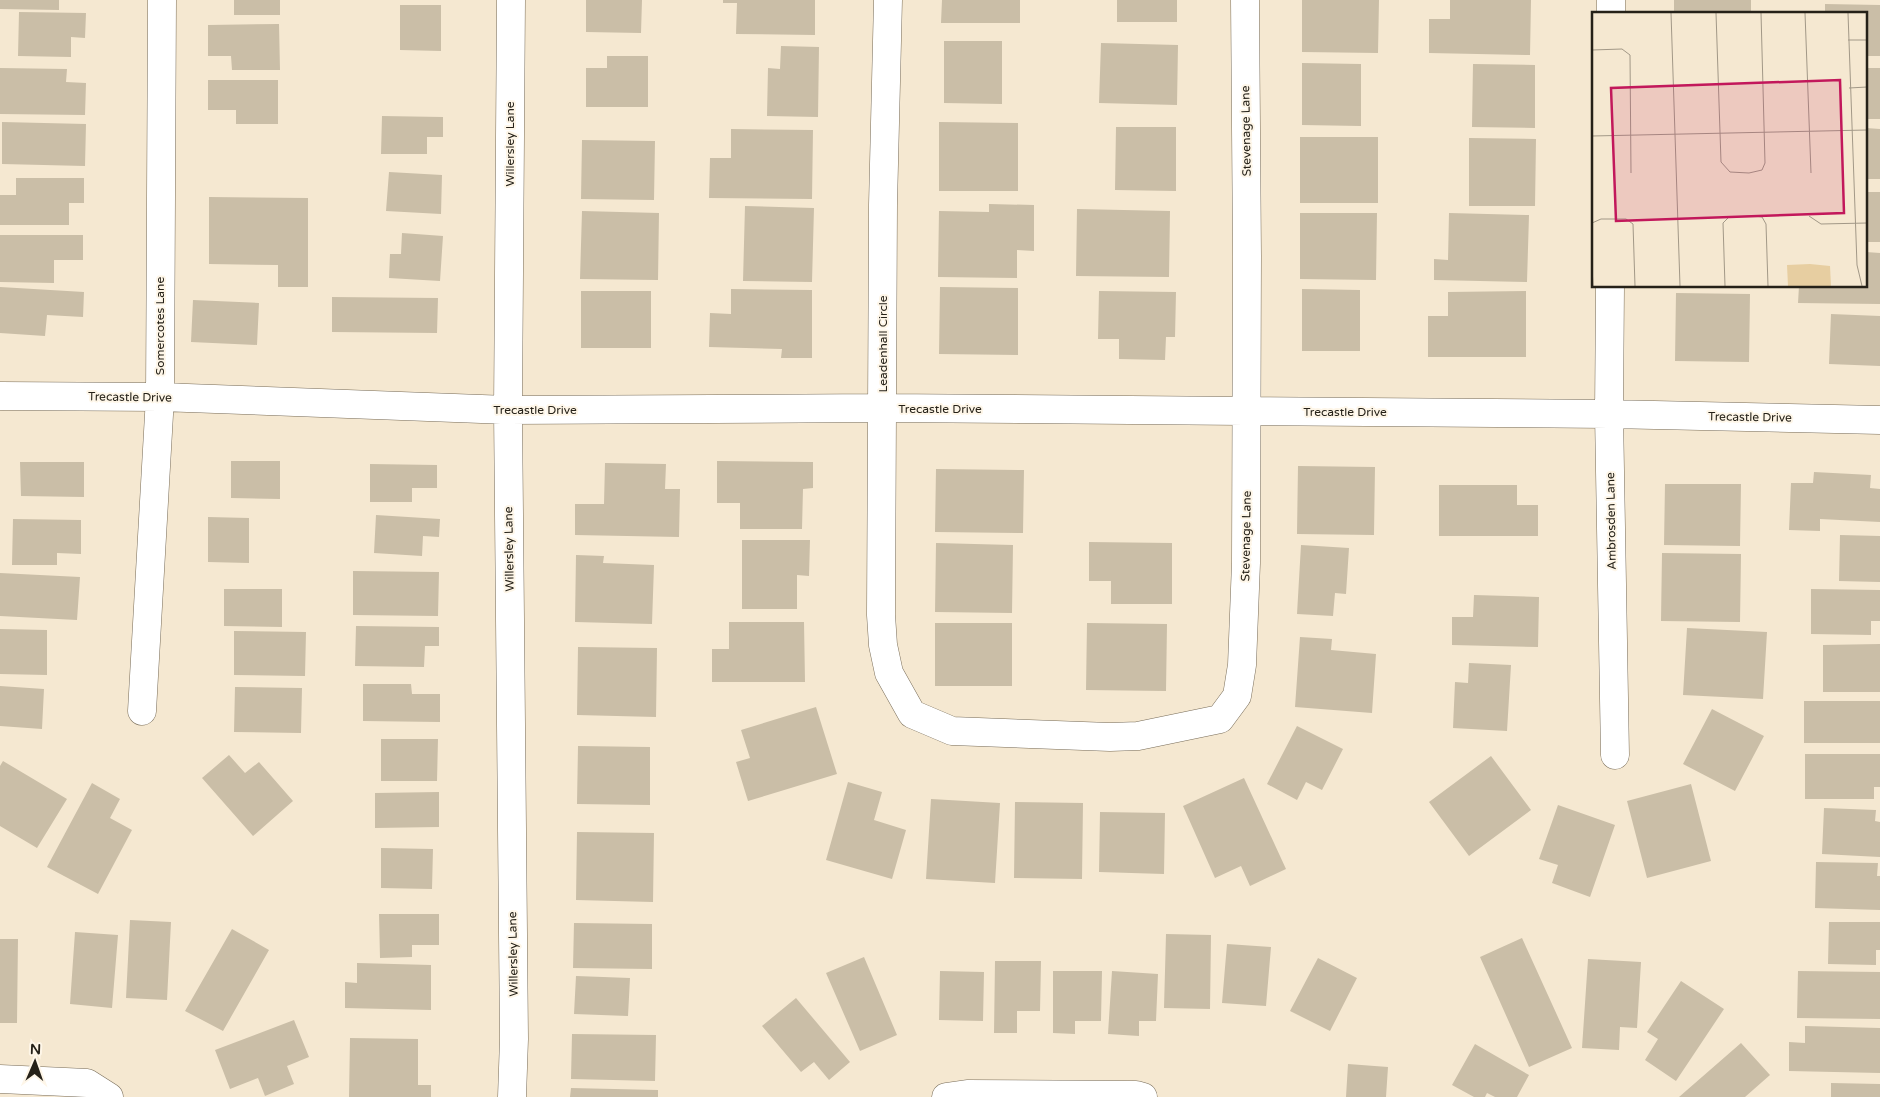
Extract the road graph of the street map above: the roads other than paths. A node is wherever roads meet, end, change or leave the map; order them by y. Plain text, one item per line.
1 (162, 0) edge
2 (511, 0) edge
3 (888, 0) edge
4 (1245, 0) edge
5 (1610, 288) edge
6 (0, 396) edge
7 (160, 397) junction
8 (883, 408) junction
9 (508, 410) junction
10 (1247, 411) junction
11 (1609, 414) junction
12 (1880, 420) edge
13 (896, 685) joint
14 (142, 711) dead end
15 (1616, 755) dead end
16 (0, 1079) edge
17 (109, 1097) edge
18 (512, 1097) edge
19 (946, 1097) edge
20 (1143, 1097) edge

1 - 7 street, Somercotes Lane
2 - 9 street, Willersley Lane
3 - 8 street, Leadenhall Circle
4 - 10 street, Stevenage Lane
5 - 11 street, Ambrosden Lane
6 - 7 street, Trecastle Drive
7 - 9 street, Trecastle Drive
7 - 14 street, Somercotes Lane
8 - 9 street, Trecastle Drive
8 - 10 street, Trecastle Drive
8 - 13 street, Leadenhall Circle
9 - 18 street, Willersley Lane
10 - 11 street, Trecastle Drive
10 - 13 street, Stevenage Lane
11 - 12 street, Trecastle Drive
11 - 15 street, Ambrosden Lane
16 - 17 street
19 - 20 street

